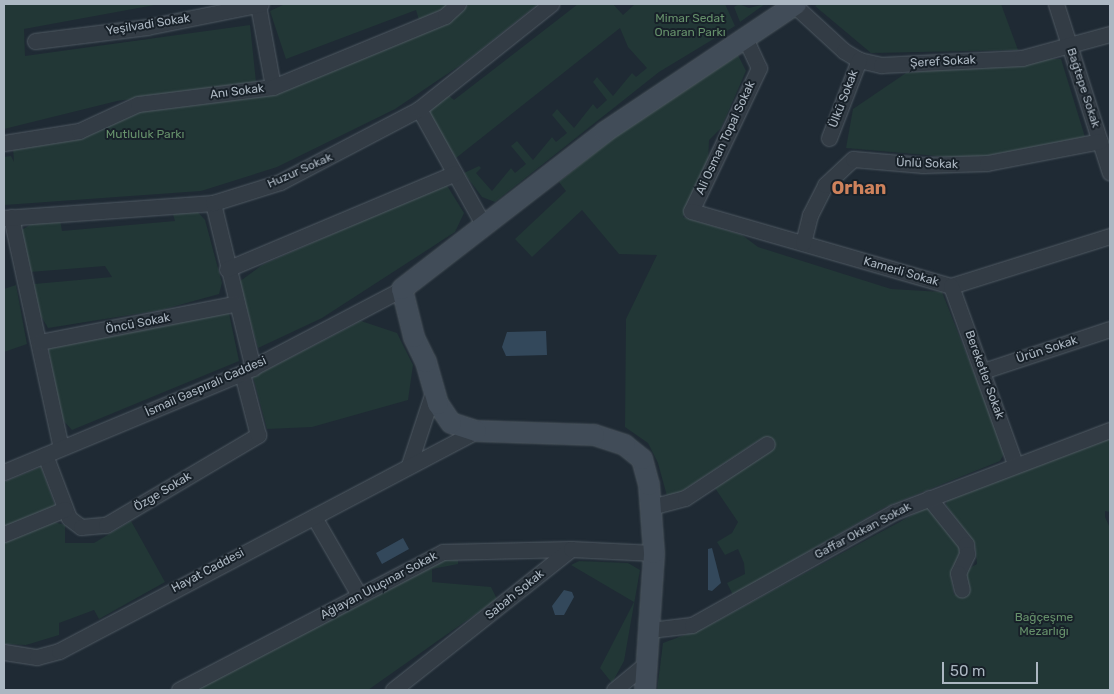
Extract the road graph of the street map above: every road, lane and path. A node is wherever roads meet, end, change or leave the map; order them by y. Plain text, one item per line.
1 (259, 4) edge
2 (458, 4) edge
3 (551, 4) edge
4 (795, 4) edge
5 (1056, 4) edge
6 (1110, 34) edge
7 (745, 38) junction
8 (35, 42) dead end
9 (1070, 47) junction
10 (859, 60) junction
11 (274, 87) junction
12 (419, 109) junction
13 (829, 138) dead end
14 (1100, 141) junction
15 (4, 142) edge
16 (455, 173) junction
17 (1110, 173) edge
18 (213, 203) junction
19 (691, 212) joint
20 (8, 217) edge
21 (484, 226) junction
22 (1110, 236) edge
23 (803, 243) junction
24 (227, 269) junction
25 (951, 286) junction
26 (402, 289) junction
27 (234, 304) junction
28 (1110, 329) edge
29 (40, 342) junction
30 (247, 370) junction
31 (984, 371) junction
32 (434, 389) junction
33 (1110, 430) edge
34 (476, 431) junction
35 (767, 444) dead end
36 (61, 448) junction
37 (45, 455) junction
38 (1015, 464) junction
39 (409, 465) junction
40 (4, 472) edge
41 (929, 498) junction
42 (651, 507) junction
43 (64, 509) junction
44 (314, 517) junction
45 (4, 534) edge
46 (571, 550) junction
47 (654, 553) junction
48 (962, 590) dead end
49 (359, 595) junction
50 (650, 630) junction
51 (4, 652) edge
52 (648, 662) junction
53 (179, 690) edge
54 (393, 690) edge
55 (614, 690) edge
56 (645, 690) edge

1 - 8 street, Yeşilvadi Sokak
1 - 11 street
2 - 11 street, Anı Sokak
3 - 12 street, Huzur Sokak
4 - 7 main road
4 - 10 street
5 - 9 street, Bağtepe Sokak
6 - 9 street, Şeref Sokak
7 - 19 street, Ali Osman Topal Sokak
7 - 21 main road
9 - 10 street, Şeref Sokak
9 - 14 street, Bağtepe Sokak
10 - 13 street, Ülkü Sokak
11 - 15 street, Anı Sokak
12 - 16 street
12 - 18 street, Huzur Sokak
14 - 17 street, Bağtepe Sokak
14 - 23 street, Ünlü Sokak
16 - 21 street
16 - 24 street
18 - 20 street, Huzur Sokak
18 - 24 street
19 - 23 street, Kamerli Sokak
20 - 29 street
21 - 26 main road
22 - 25 street, Kamerli Sokak
23 - 25 street, Kamerli Sokak
24 - 27 street
25 - 31 street, Bereketler Sokak
26 - 30 street, İsmail Gaspıralı Caddesi
26 - 32 main road
27 - 29 street, Öncü Sokak
27 - 30 street
28 - 31 street, Ürün Sokak
29 - 36 street
30 - 36 street, İsmail Gaspıralı Caddesi
30 - 43 street, Özge Sokak
31 - 38 street, Bereketler Sokak
32 - 34 main road
32 - 39 street
33 - 38 street, Gaffar Okkan Sokak
34 - 39 street, Hayat Caddesi
34 - 42 main road
35 - 42 street
36 - 37 street, İsmail Gaspıralı Caddesi
37 - 40 street, İsmail Gaspıralı Caddesi
37 - 43 street, Özge Sokak
38 - 41 street, Gaffar Okkan Sokak
39 - 44 street, Hayat Caddesi
41 - 48 street
41 - 50 street, Gaffar Okkan Sokak
42 - 47 main road
43 - 45 street
44 - 49 street
44 - 51 street, Hayat Caddesi
46 - 47 street
46 - 49 street, Ağlayan Uluçınar Sokak
46 - 54 street, Sabah Sokak
47 - 50 main road
49 - 53 street, Ağlayan Uluçınar Sokak
50 - 52 main road
52 - 55 street
52 - 56 main road

